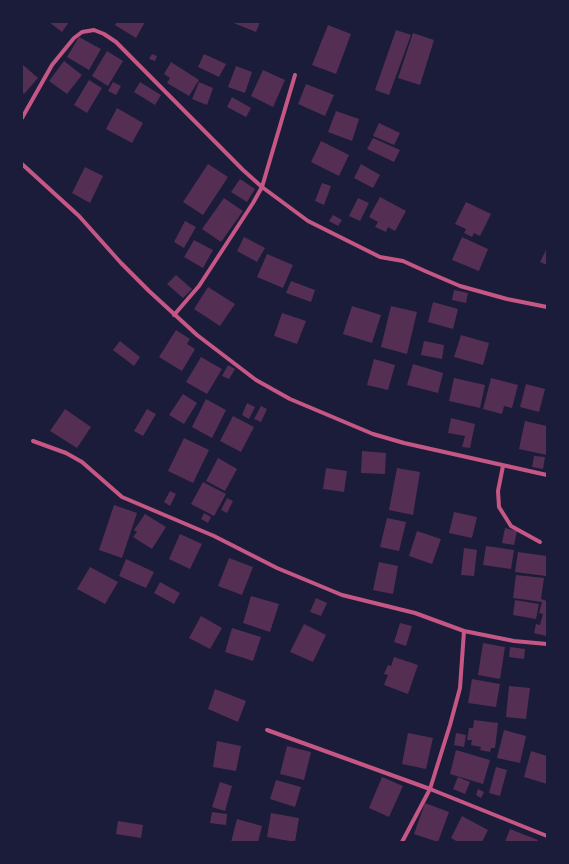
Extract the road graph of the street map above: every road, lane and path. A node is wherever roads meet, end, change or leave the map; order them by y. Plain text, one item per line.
1 (295, 74) dead end
2 (22, 118) edge
3 (22, 164) edge
4 (262, 187) junction
5 (547, 308) edge
6 (174, 315) junction
7 (33, 441) dead end
8 (503, 466) junction
9 (547, 475) edge
10 (540, 542) dead end
11 (464, 631) junction
12 (547, 644) edge
13 (266, 730) dead end
14 (430, 789) junction
15 (547, 836) edge
16 (402, 842) edge

1 - 4 street
2 - 4 street
3 - 6 street
4 - 5 street
4 - 6 street
6 - 8 street
7 - 11 street
8 - 9 street
8 - 10 street
11 - 12 street
11 - 14 street
13 - 14 street
14 - 15 street
14 - 16 street

